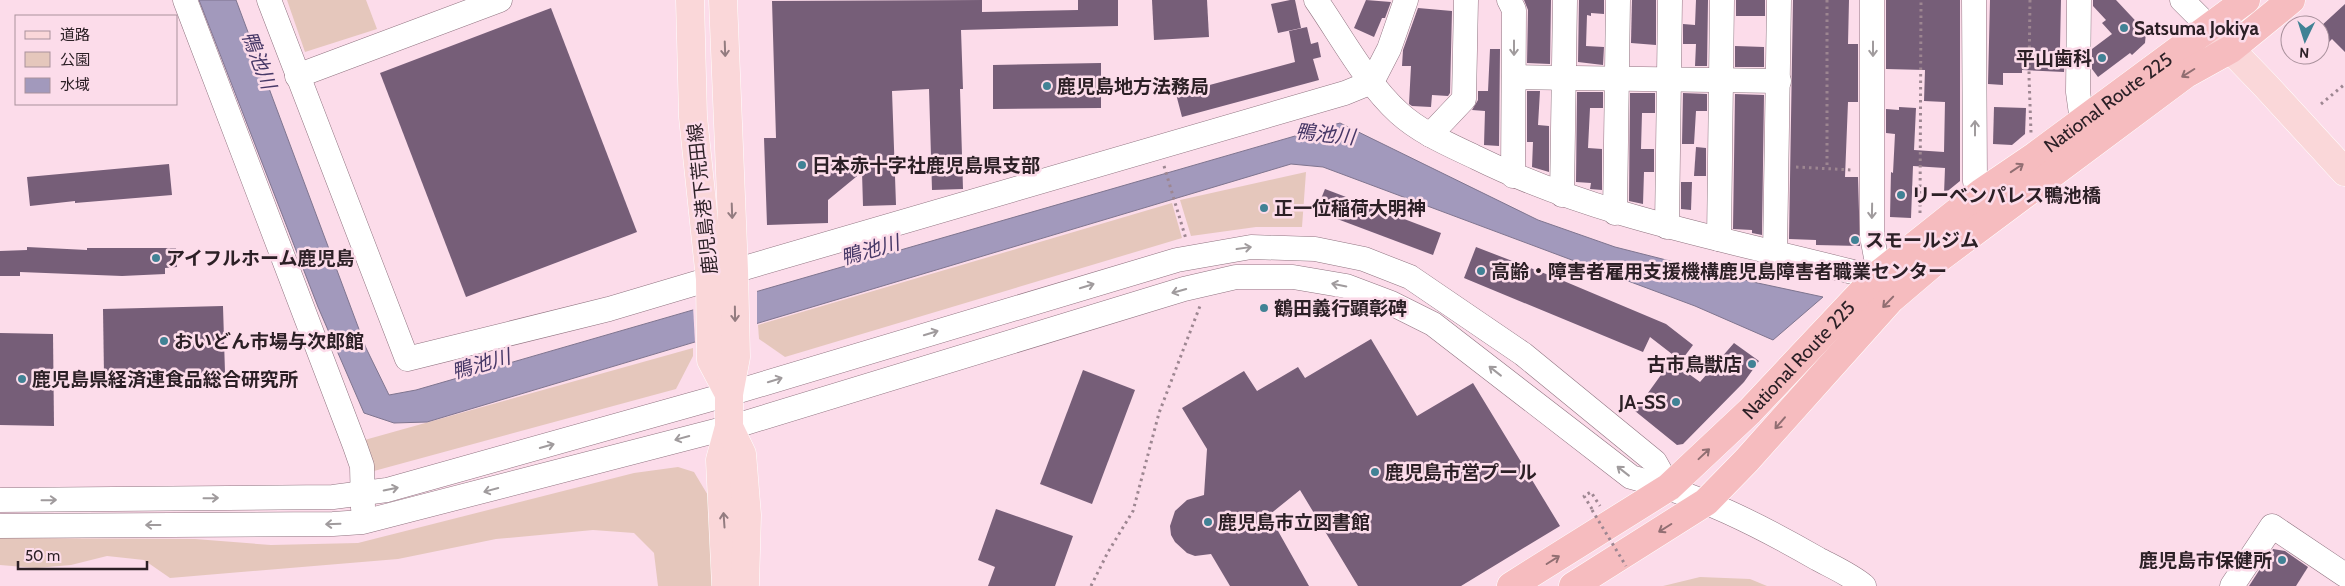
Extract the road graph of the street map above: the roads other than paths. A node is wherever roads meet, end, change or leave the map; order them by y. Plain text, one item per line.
1 (185, 0) edge
2 (269, 0) edge
3 (500, 0) edge
4 (690, 0) edge
5 (723, 0) edge
6 (1316, 0) edge
7 (1406, 0) edge
8 (1466, 0) edge
9 (1509, 0) edge
10 (1565, 0) edge
11 (1618, 0) edge
12 (1670, 0) edge
13 (1722, 0) edge
14 (1779, 0) edge
15 (1872, 0) edge
16 (1974, 0) edge
17 (2079, 0) edge
18 (2182, 0) edge
19 (2246, 0) edge
20 (2291, 0) edge
21 (2210, 28) junction
22 (2230, 49) junction
23 (297, 76) junction
24 (1514, 77) junction
25 (1564, 78) junction
26 (1617, 79) junction
27 (1670, 79) junction
28 (1722, 80) junction
29 (1779, 81) junction
30 (1372, 82) junction
31 (2082, 121) junction
32 (1430, 135) junction
33 (2345, 172) edge
34 (1513, 176) junction
35 (1982, 192) junction
36 (1562, 195) junction
37 (1616, 213) junction
38 (1667, 227) junction
39 (1719, 239) junction
40 (1776, 253) junction
41 (1879, 274) junction
42 (722, 275) junction
43 (729, 394) junction
44 (729, 427) junction
45 (1669, 487) junction
46 (362, 494) junction
47 (0, 500) edge
48 (1706, 502) junction
49 (746, 515) junction
50 (363, 522) junction
51 (0, 526) edge
52 (2345, 575) edge
53 (732, 582) edge
54 (760, 586) edge
55 (1512, 586) edge
56 (1573, 586) edge
57 (1864, 586) edge
58 (2232, 586) edge

1 - 46 street
2 - 23 street
3 - 23 street
4 - 42 main road, 鹿児島港下荒田線
5 -> 42 main road, 鹿児島港下荒田線
6 - 30 street
7 - 30 street
8 - 32 street
9 -> 24 street
10 - 25 street
11 - 26 street
12 - 27 street
13 - 28 street
14 - 29 street
15 -> 41 street
35 -> 16 street
17 - 31 street
18 - 21 street
19 - 21 highway, National Route 225
20 - 22 highway, National Route 225
21 - 22 main road
21 - 31 highway, National Route 225
22 - 33 main road
22 -> 48 highway, National Route 225
23 - 42 street
24 - 25 street
24 - 34 street
25 - 26 street
25 - 36 street
26 - 27 street
26 - 37 street
27 - 28 street
27 - 38 street
28 - 29 street
28 - 39 street
29 - 40 street
30 - 32 street
30 - 42 street
35 -> 31 highway, National Route 225
32 - 34 street
34 - 36 street
35 - 41 highway, National Route 225
36 - 37 street
37 - 38 street
38 - 39 street
39 - 40 street
40 - 41 street
45 -> 41 highway, National Route 225
42 - 43 main road, 鹿児島港下荒田線
43 - 44 main road, 鹿児島港下荒田線
43 -> 45 street
46 -> 43 street
45 -> 44 street
44 - 49 main road, 鹿児島港下荒田線
44 -> 50 street
53 -> 44 main road, 鹿児島港下荒田線
45 - 48 street
55 -> 45 highway, National Route 225
47 -> 46 street
46 - 50 street
48 -> 56 highway, National Route 225
48 - 57 street
49 - 53 main road, 鹿児島港下荒田線
49 - 54 main road, 鹿児島港下荒田線
50 -> 51 street
52 - 58 street

